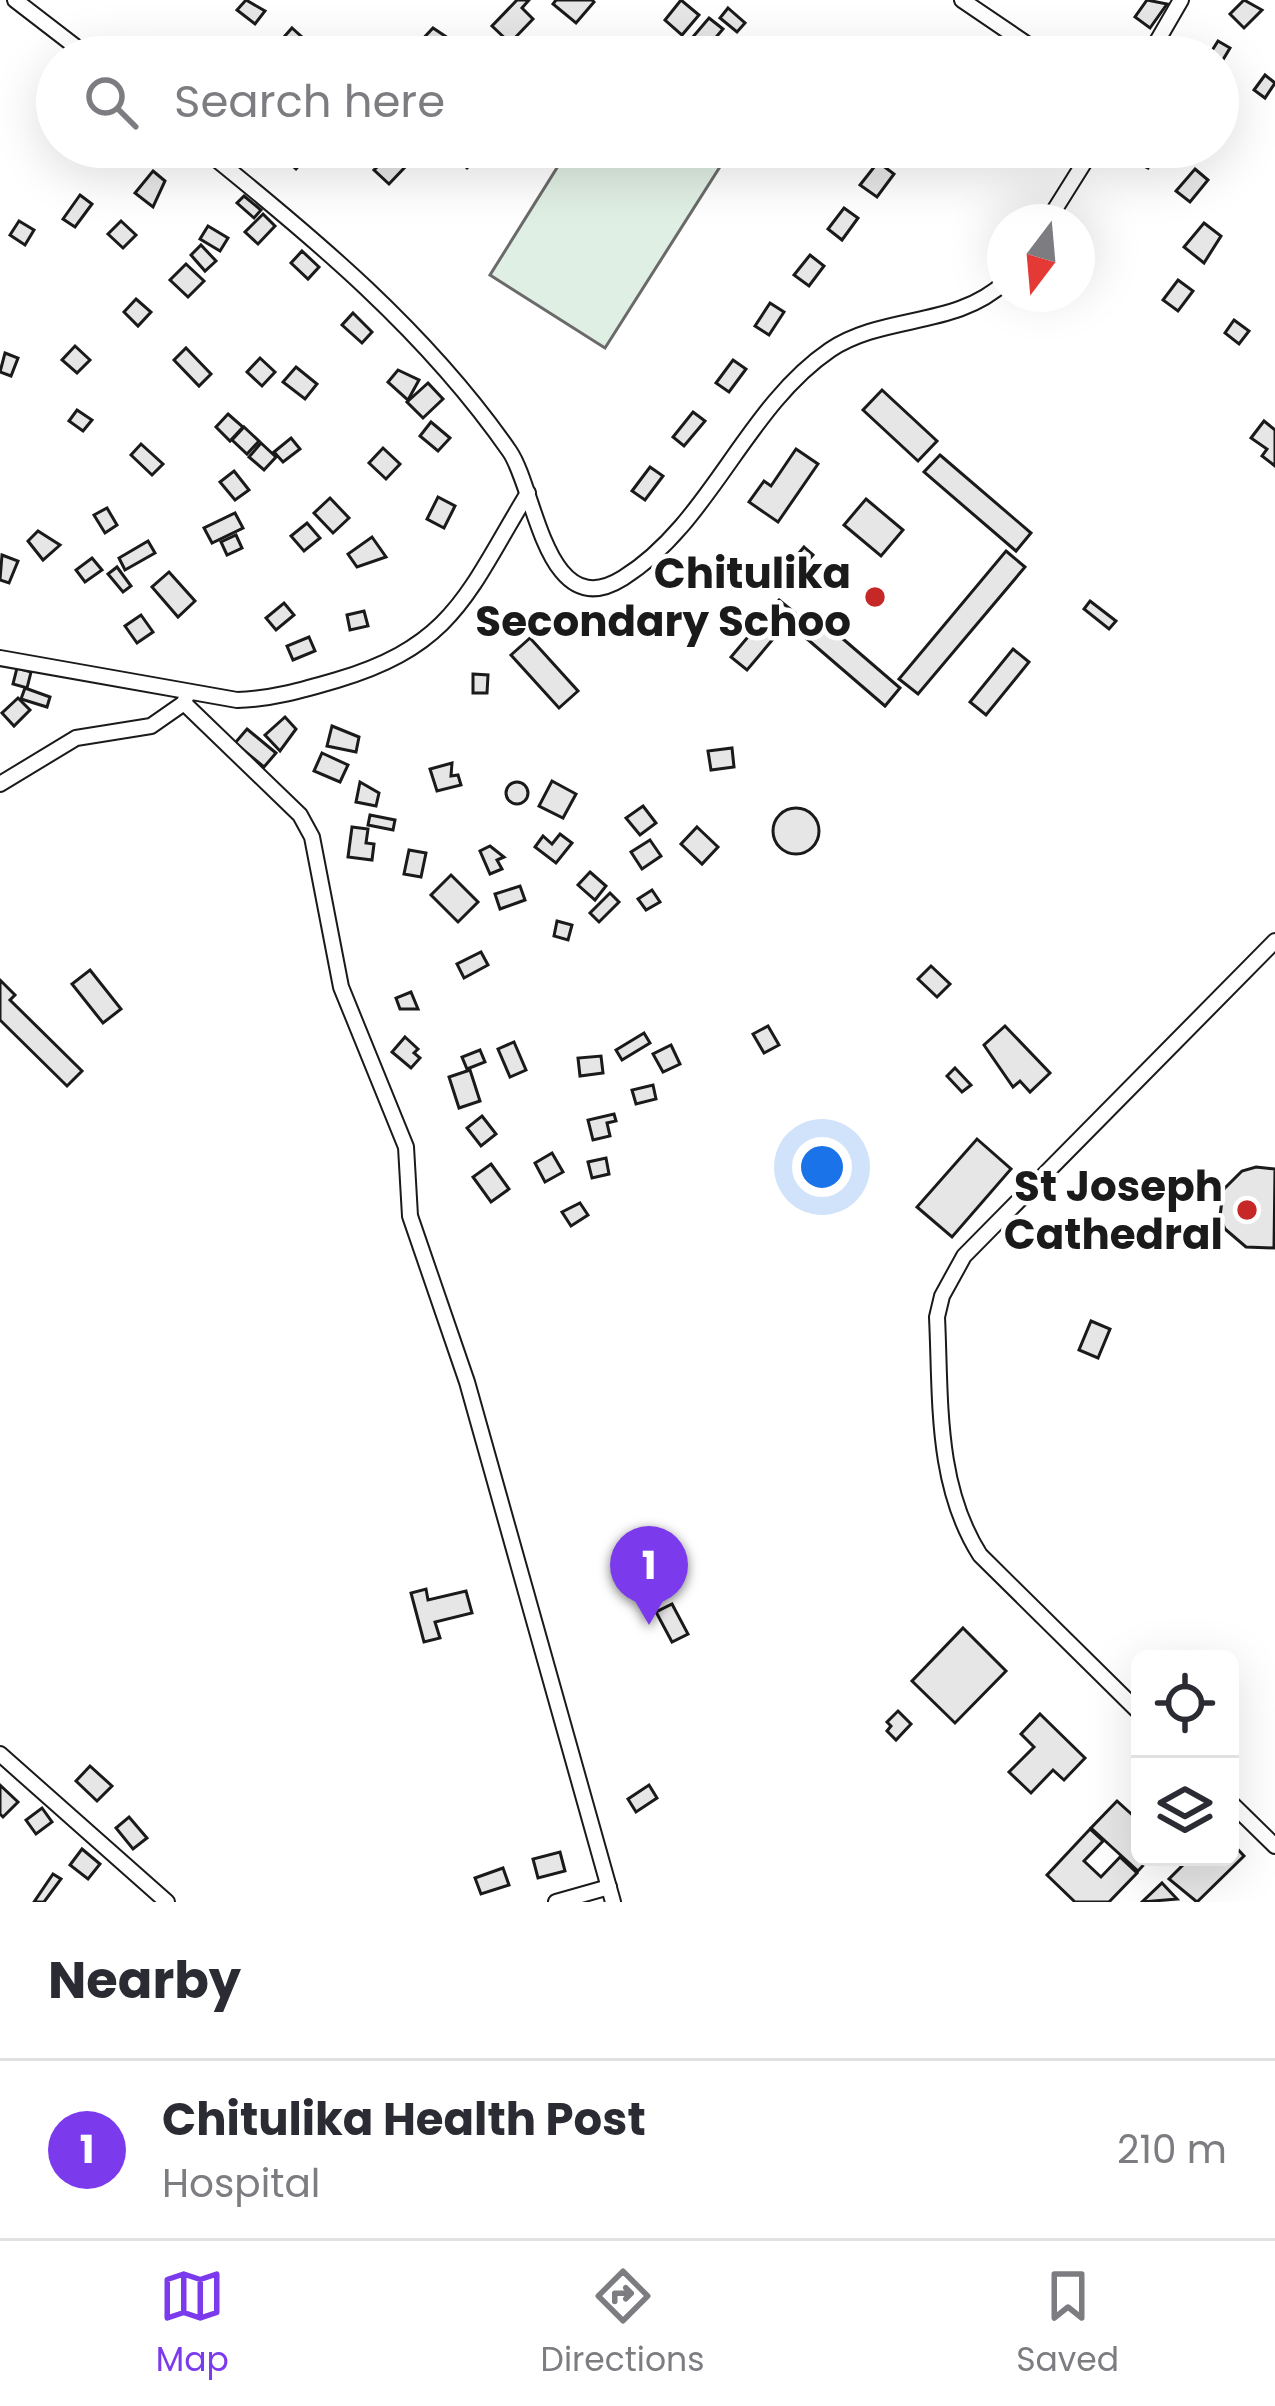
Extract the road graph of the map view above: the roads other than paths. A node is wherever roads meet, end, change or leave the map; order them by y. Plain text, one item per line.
1 (15, 0) edge
2 (962, 0) edge
3 (1181, 0) edge
4 (62, 36) edge
5 (1015, 36) edge
6 (1160, 36) edge
7 (227, 168) edge
8 (1081, 168) edge
9 (1058, 204) edge
10 (987, 299) edge
11 (528, 493) junction
12 (0, 658) edge
13 (186, 697) junction
14 (0, 784) edge
15 (1275, 941) edge
16 (1131, 1704) edge
17 (0, 1754) edge
18 (1239, 1811) edge
19 (1275, 1846) edge
20 (611, 1895) edge
21 (167, 1902) edge
22 (556, 1902) edge

1 - 4 street
2 - 5 street
3 - 6 street
7 - 11 street
8 - 9 street
10 - 11 street
11 - 13 street
12 - 13 street
13 - 14 street
13 - 20 street
15 - 16 street
17 - 21 street
18 - 19 street
20 - 22 street

